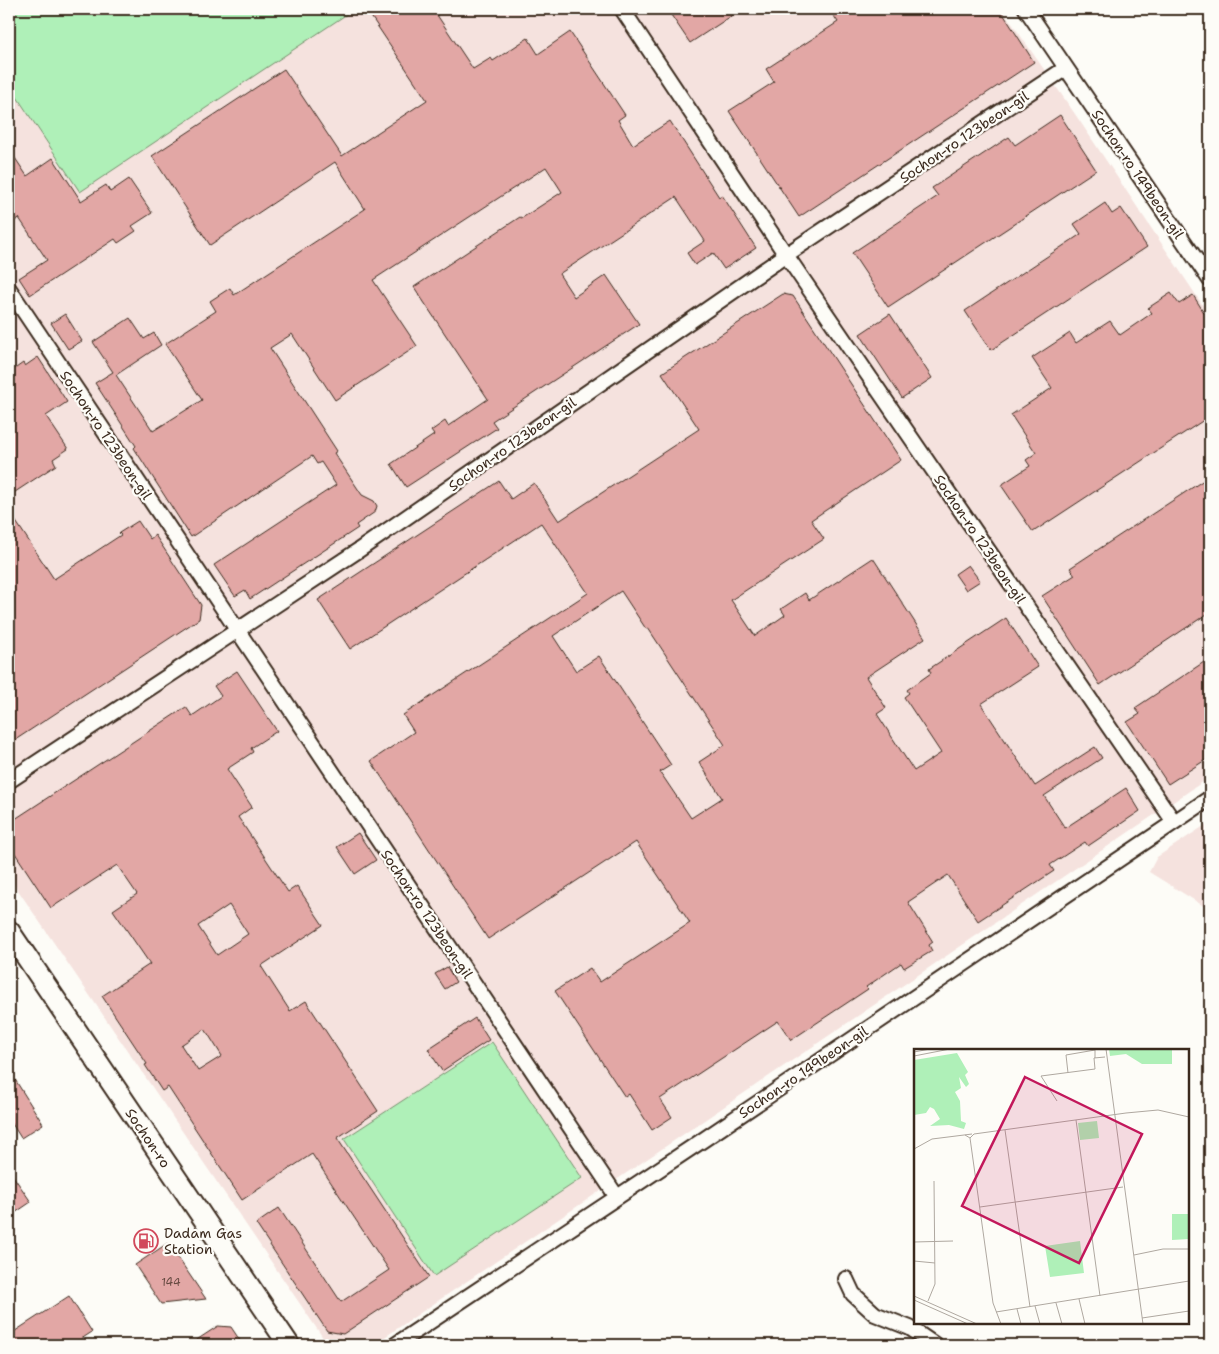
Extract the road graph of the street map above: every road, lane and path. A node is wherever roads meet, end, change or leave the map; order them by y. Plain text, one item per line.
1 (622, 9) edge
2 (1026, 9) edge
3 (1066, 68) junction
4 (786, 255) junction
5 (1210, 280) edge
6 (9, 289) edge
7 (237, 631) junction
8 (9, 781) edge
9 (1210, 798) edge
10 (1174, 822) junction
11 (9, 931) edge
12 (617, 1197) junction
13 (846, 1279) dead end
14 (288, 1345) edge
15 (395, 1345) edge
16 (935, 1345) edge

1 - 4 street, Sochon-ro 123beon-gil
2 - 3 street, Sochon-ro 149beon-gil
3 - 4 street, Sochon-ro 123beon-gil
3 - 5 street, Sochon-ro 149beon-gil
4 - 7 street, Sochon-ro 123beon-gil
4 - 10 street, Sochon-ro 123beon-gil
6 - 7 street, Sochon-ro 123beon-gil
7 - 8 street, Sochon-ro 123beon-gil
7 - 12 street, Sochon-ro 123beon-gil
9 - 10 street, Sochon-ro 149beon-gil
10 - 12 street, Sochon-ro 149beon-gil
11 - 14 street, Sochon-ro
12 - 15 street, Sochon-ro 149beon-gil
13 - 16 street

